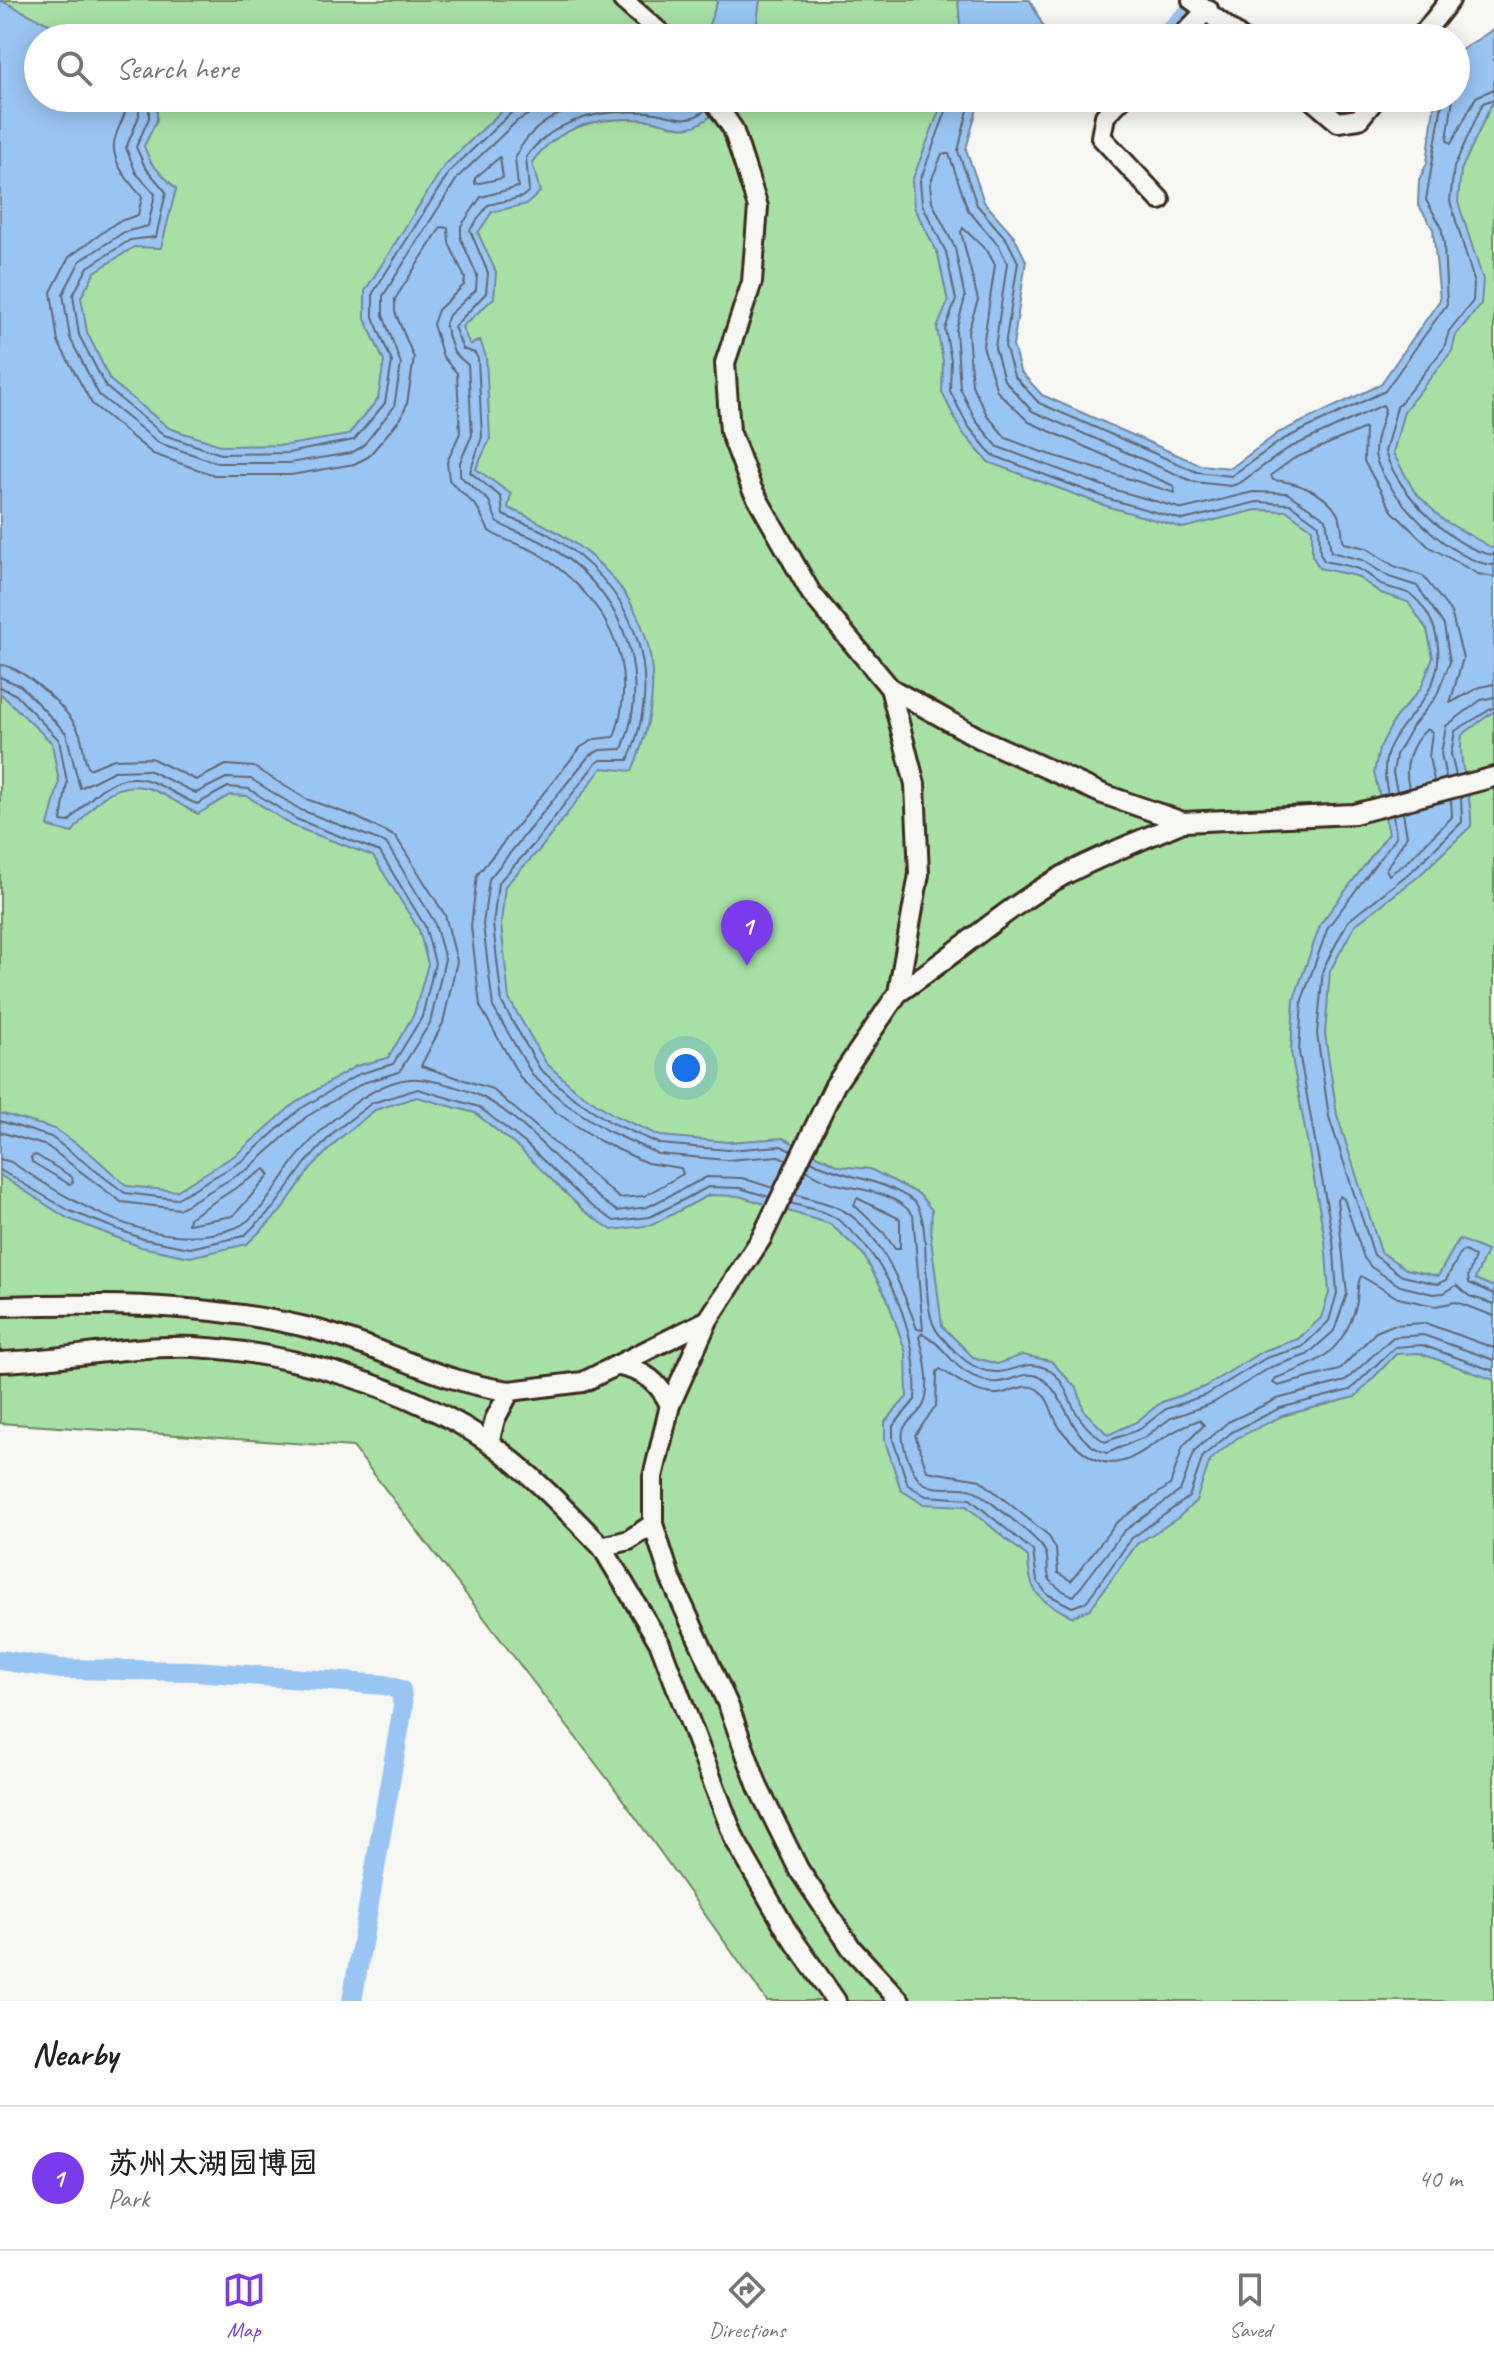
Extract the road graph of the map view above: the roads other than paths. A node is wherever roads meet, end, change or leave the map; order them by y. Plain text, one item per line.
1 (623, 0) edge
2 (1450, 0) edge
3 (1200, 4) edge
4 (650, 24) edge
5 (1188, 24) edge
6 (1224, 24) edge
7 (1431, 24) edge
8 (721, 112) edge
9 (1109, 112) edge
10 (1326, 112) edge
11 (1365, 112) edge
12 (1160, 200) dead end
13 (890, 688) junction
14 (1494, 777) edge
15 (1183, 822) junction
16 (898, 993) junction
17 (0, 1306) edge
18 (708, 1320) junction
19 (0, 1362) edge
20 (620, 1366) junction
21 (510, 1391) junction
22 (670, 1405) junction
23 (489, 1443) junction
24 (653, 1524) junction
25 (602, 1547) junction
26 (836, 2001) edge
27 (900, 2001) edge

1 - 4 street
2 - 7 street
3 - 5 street
3 - 6 street
8 - 13 street
9 - 12 street
10 - 11 street
13 - 15 street
13 - 16 street
14 - 15 street
15 - 16 street
16 - 18 street
17 - 21 street
18 - 20 street
18 - 22 street
19 - 23 street
20 - 21 street
20 - 22 street
21 - 23 street
22 - 24 street
23 - 25 street
24 - 25 street
24 - 27 street
25 - 26 street

